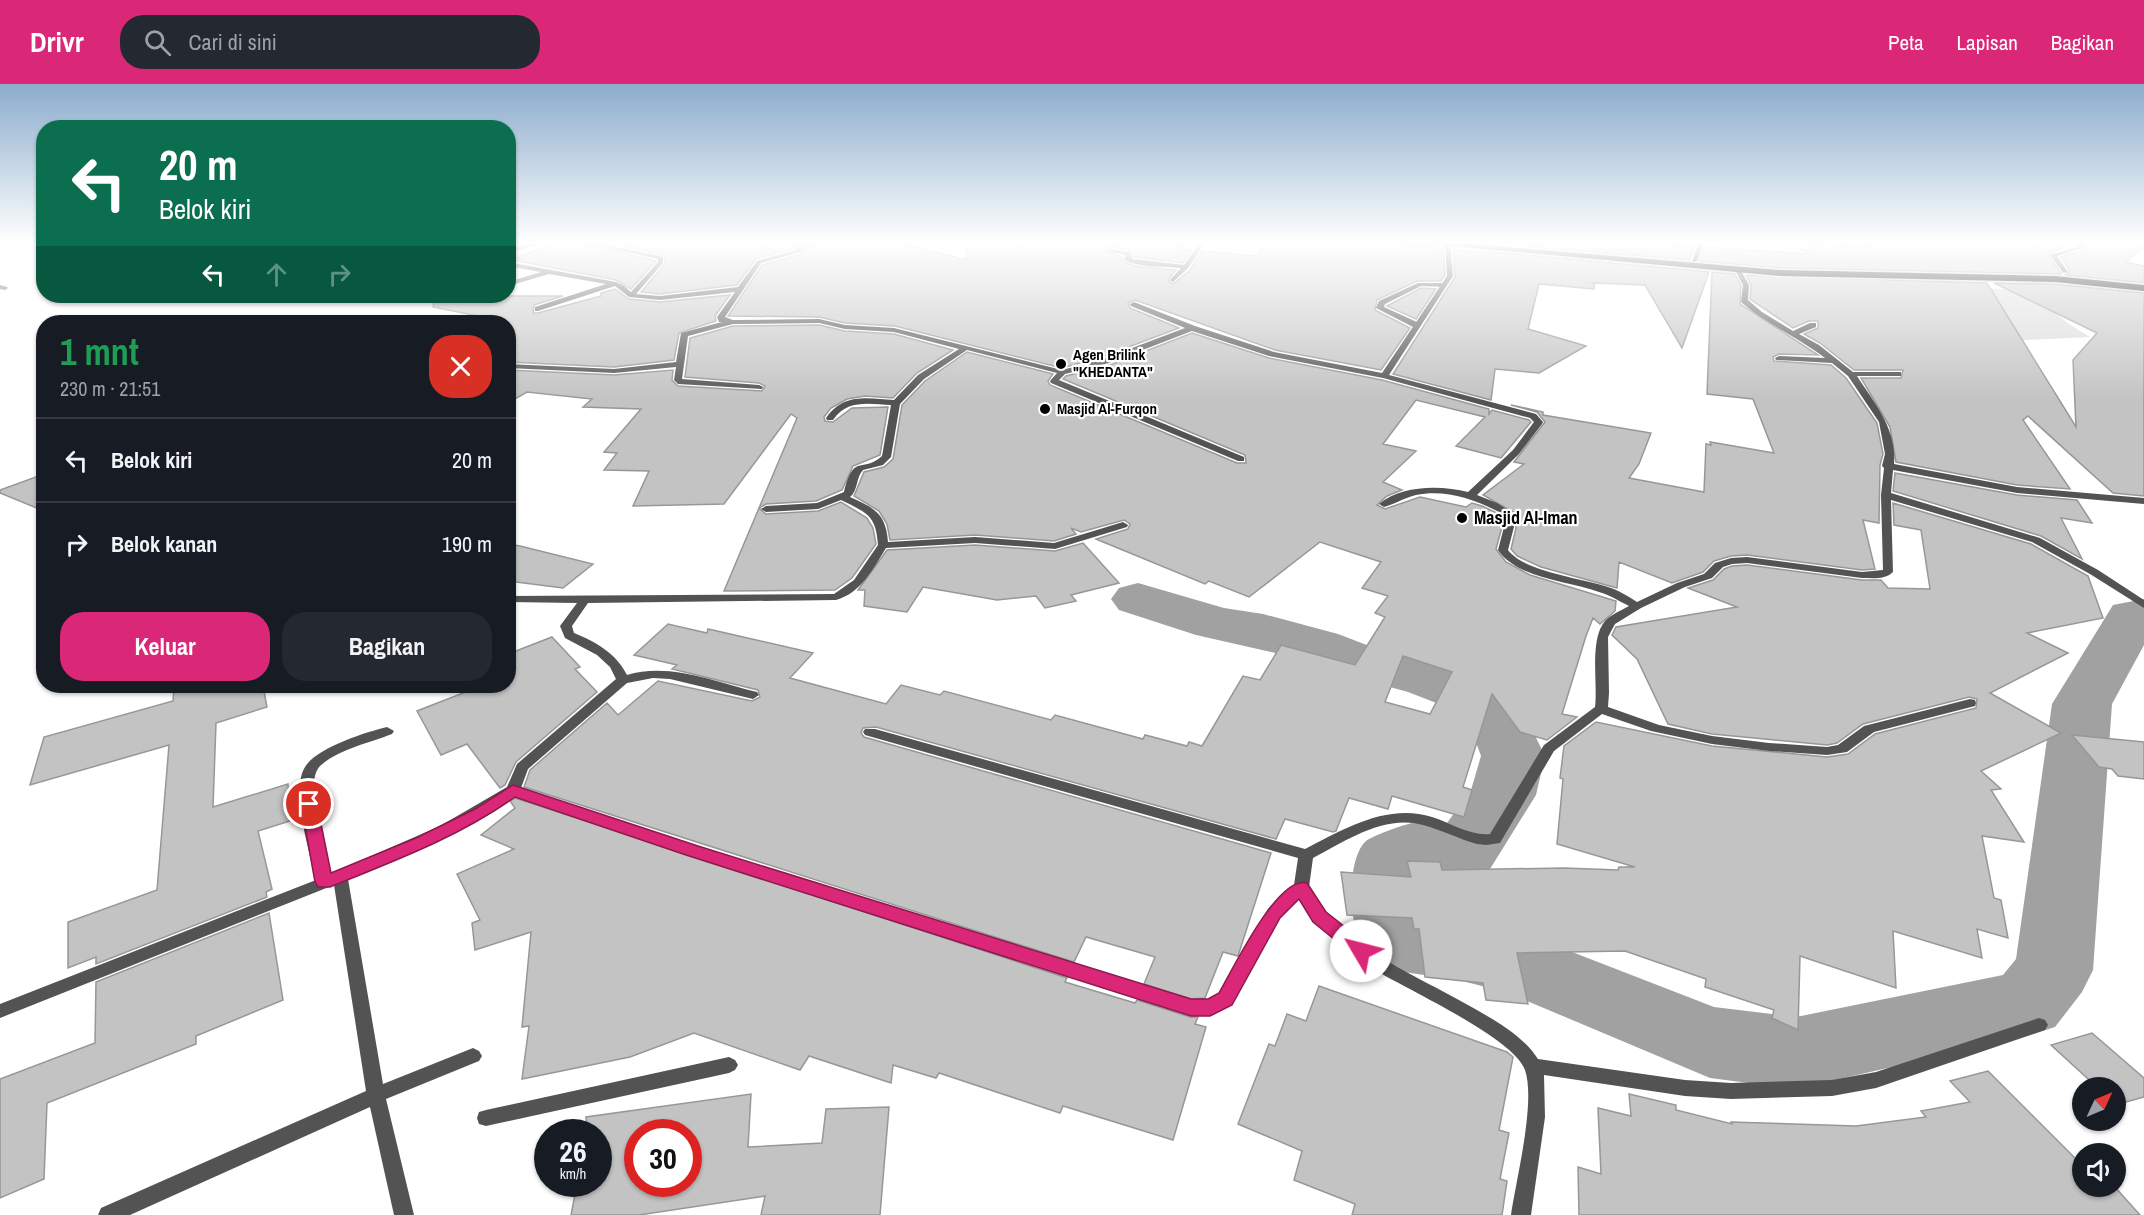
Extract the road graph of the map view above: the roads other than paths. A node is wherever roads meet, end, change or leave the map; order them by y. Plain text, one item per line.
1 (582, 295) edge
2 (689, 295) edge
3 (737, 295) edge
4 (1398, 295) edge
5 (1436, 295) edge
6 (1745, 295) edge
7 (631, 296) edge
8 (1134, 304) dead end
9 (538, 309) dead end
10 (733, 322) junction
11 (1416, 325) junction
12 (1813, 326) dead end
13 (1192, 328) junction
14 (1792, 334) junction
15 (965, 348) junction
16 (1779, 358) dead end
17 (1834, 362) junction
18 (680, 364) junction
19 (516, 366) edge
20 (1062, 372) junction
21 (1851, 374) junction
22 (1898, 374) dead end
23 (1384, 376) junction
24 (759, 387) dead end
25 (896, 403) junction
26 (830, 418) dead end
27 (1240, 459) dead end
28 (1887, 466) junction
29 (1886, 495) junction
30 (1470, 496) junction
31 (844, 498) junction
32 (2144, 501) edge
33 (1384, 504) dead end
34 (766, 509) dead end
35 (1123, 525) dead end
36 (883, 545) junction
37 (516, 599) edge
38 (585, 600) junction
39 (2142, 603) edge
40 (1637, 606) junction
41 (623, 680) junction
42 (753, 695) dead end
43 (1970, 704) dead end
44 (1601, 709) junction
45 (387, 731) dead end
46 (870, 732) dead end
47 (513, 790) junction
48 (1306, 855) junction
49 (332, 879) junction
50 (1301, 887) junction
51 (0, 1011) edge
52 (2039, 1025) dead end
53 (473, 1056) dead end
54 (729, 1065) dead end
55 (1533, 1066) junction
56 (376, 1095) junction
57 (486, 1118) dead end
58 (108, 1215) edge
59 (404, 1215) edge
60 (1521, 1215) edge

1 - 9 street
2 - 7 street
3 - 10 street
4 - 11 street
5 - 11 street
6 - 14 street
8 - 13 street
10 - 15 street
10 - 18 street
11 - 23 street
12 - 14 street
13 - 20 street
13 - 23 street
14 - 17 street
15 - 20 street
15 - 25 street
16 - 17 street
17 - 21 street
18 - 19 street
18 - 24 street
20 - 27 street
21 - 22 street
21 - 28 street
23 - 30 street
25 - 26 street
25 - 31 street
28 - 29 street
28 - 32 street
29 - 39 street
29 - 40 street
30 - 33 street
30 - 40 street
31 - 34 street
31 - 36 street
35 - 36 street
36 - 38 street
37 - 38 street
38 - 41 street
40 - 44 street
41 - 42 street
41 - 47 street
43 - 44 street
44 - 48 street
45 - 49 street
46 - 48 street
47 - 49 street
47 - 50 street
48 - 50 street
49 - 51 street
49 - 56 street
50 - 55 street
52 - 55 street
53 - 56 street
54 - 57 street
55 - 60 street
56 - 58 street
56 - 59 street

